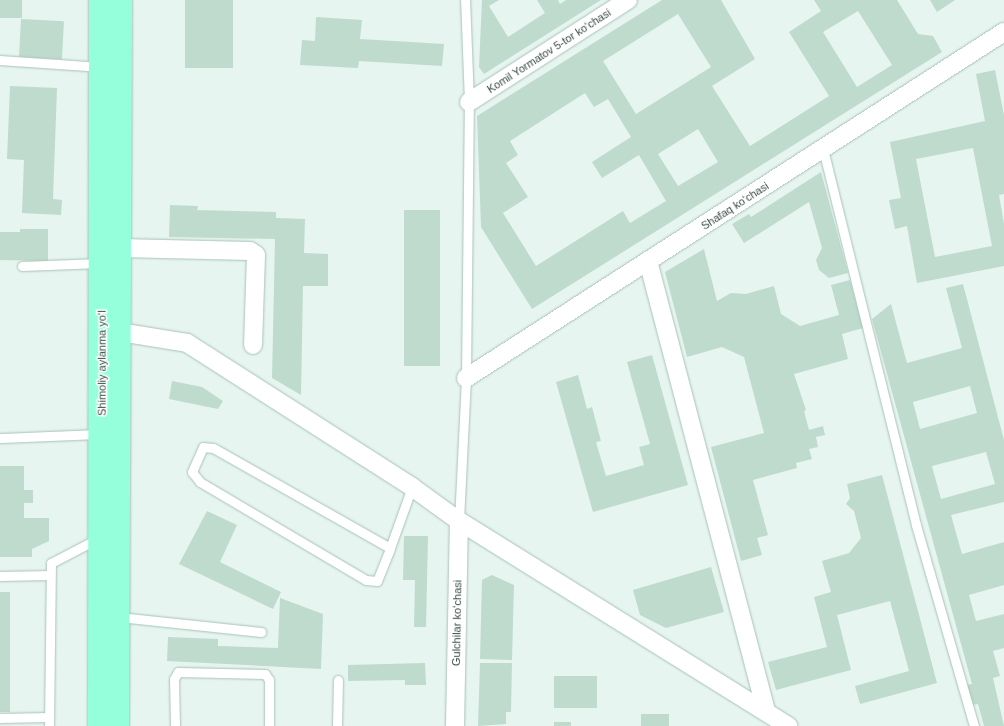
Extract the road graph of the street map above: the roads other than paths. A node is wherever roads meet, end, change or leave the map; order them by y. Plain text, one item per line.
1 (100, 0) edge
2 (121, 0) edge
3 (465, 0) edge
4 (628, 0) edge
5 (1004, 32) edge
6 (0, 60) edge
7 (101, 67) junction
8 (469, 102) junction
9 (111, 136) junction
10 (823, 149) junction
11 (120, 248) junction
12 (648, 261) junction
13 (102, 263) junction
14 (22, 266) dead end
15 (120, 332) junction
16 (253, 345) dead end
17 (466, 378) junction
18 (101, 434) junction
19 (0, 438) edge
20 (412, 487) junction
21 (459, 521) junction
22 (100, 537) junction
23 (390, 548) junction
24 (50, 575) junction
25 (0, 576) edge
26 (119, 617) junction
27 (261, 632) dead end
28 (338, 680) dead end
29 (766, 710) junction
30 (0, 718) edge
31 (49, 722) edge
32 (99, 726) edge
33 (118, 726) edge
34 (175, 726) edge
35 (268, 726) edge
36 (337, 726) edge
37 (455, 726) edge
38 (788, 726) edge
39 (974, 726) edge

1 - 7 main road, Shimoliy aylanma yoʻl
2 - 9 main road, Shimoliy aylanma yoʻl
3 - 8 lane
4 - 8 street, Komil Yormatov 5-tor koʻchasi
5 - 10 street, Shafaq koʻchasi
6 - 7 lane
7 - 9 main road, Shimoliy aylanma yoʻl
8 - 17 lane
9 - 11 main road, Shimoliy aylanma yoʻl
9 - 13 main road, Shimoliy aylanma yoʻl
10 - 12 street, Shafaq koʻchasi
10 - 39 lane
11 - 15 main road, Shimoliy aylanma yoʻl
11 - 16 street
12 - 17 street, Shafaq koʻchasi
12 - 29 street
13 - 14 lane
13 - 18 main road, Shimoliy aylanma yoʻl
15 - 20 street
15 - 26 main road, Shimoliy aylanma yoʻl
17 - 21 lane
18 - 19 lane
18 - 22 main road, Shimoliy aylanma yoʻl
20 - 21 street
20 - 23 lane
21 - 29 street
21 - 37 street, Gulchilar koʻchasi
22 - 24 lane
22 - 32 main road, Shimoliy aylanma yoʻl
23 - 23 lane
24 - 25 lane
24 - 31 lane
26 - 27 lane
26 - 33 main road, Shimoliy aylanma yoʻl
28 - 36 lane
29 - 38 street
30 - 31 lane
34 - 35 lane

